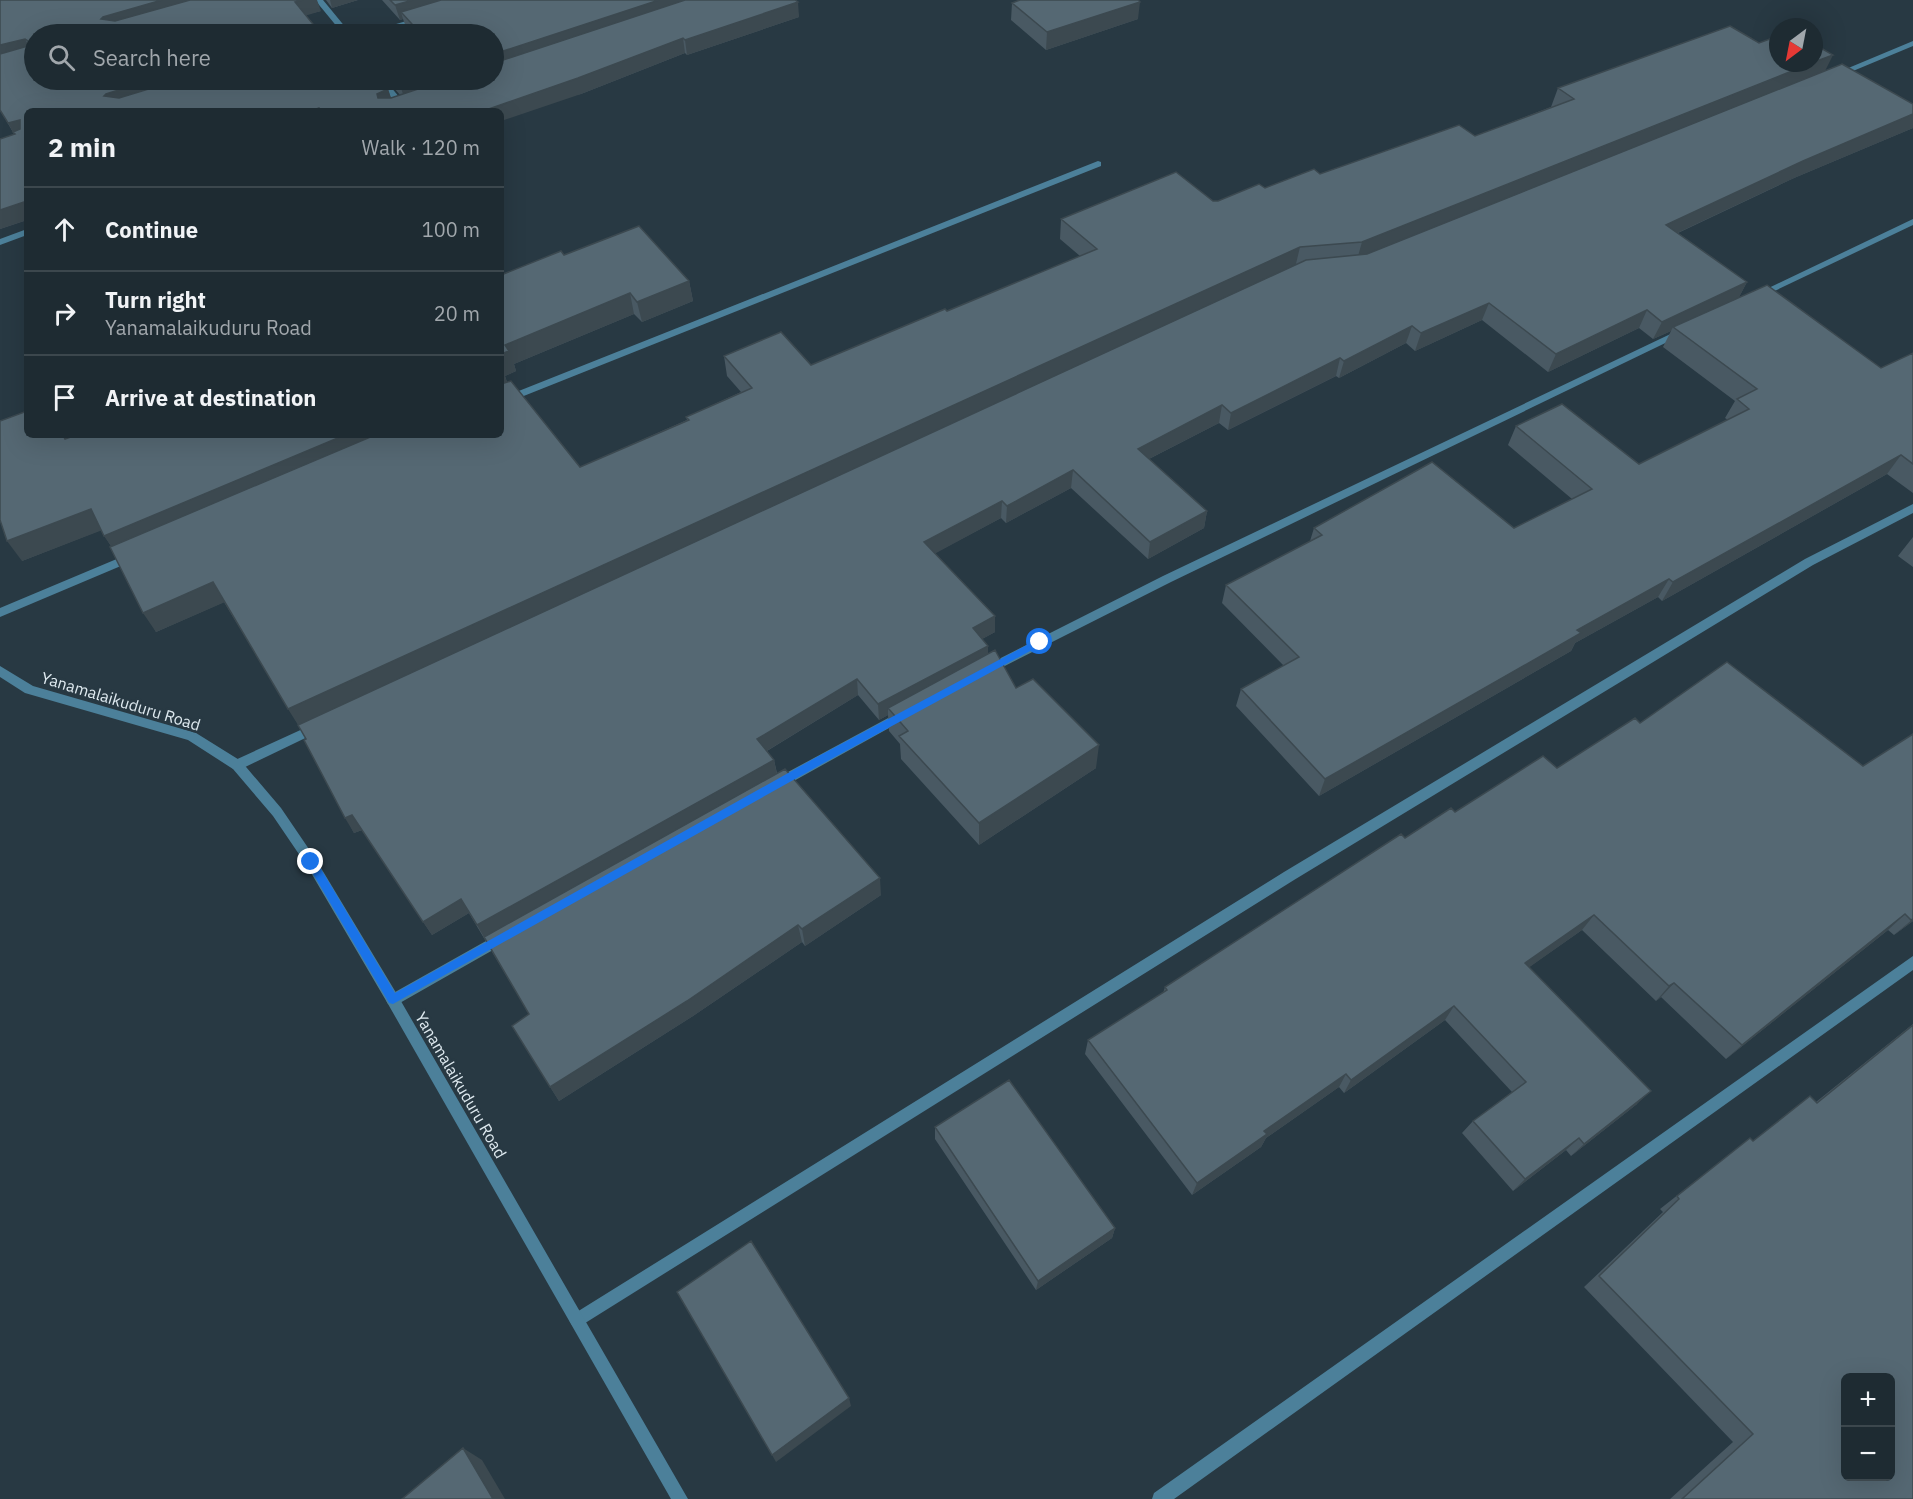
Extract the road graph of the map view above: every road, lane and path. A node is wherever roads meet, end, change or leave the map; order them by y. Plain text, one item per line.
1 (319, 0) edge
2 (431, 16) edge
3 (339, 24) edge
4 (402, 24) edge
5 (1913, 43) edge
6 (1824, 79) edge
7 (387, 90) edge
8 (413, 102) edge
9 (1098, 164) dead end
10 (1913, 222) edge
11 (24, 233) edge
12 (0, 242) edge
13 (1743, 303) edge
14 (1689, 328) edge
15 (504, 401) edge
16 (1913, 508) edge
17 (140, 553) edge
18 (0, 613) edge
19 (0, 671) edge
20 (976, 676) edge
21 (913, 710) edge
22 (324, 724) edge
23 (237, 765) junction
24 (766, 790) edge
25 (518, 930) edge
26 (1913, 962) edge
27 (393, 999) junction
28 (577, 1320) junction
29 (680, 1499) edge
30 (1160, 1499) edge

1 - 3 street
2 - 4 street
5 - 6 street
7 - 8 street
9 - 15 street
10 - 13 street
11 - 12 street
14 - 20 street
16 - 28 street
17 - 18 street
19 - 23 street, Yanamalaikuduru Road
21 - 24 street
22 - 23 street
23 - 27 street, Yanamalaikuduru Road
25 - 27 street
26 - 30 street
27 - 28 street, Yanamalaikuduru Road
28 - 29 street, Yanamalaikuduru Road

